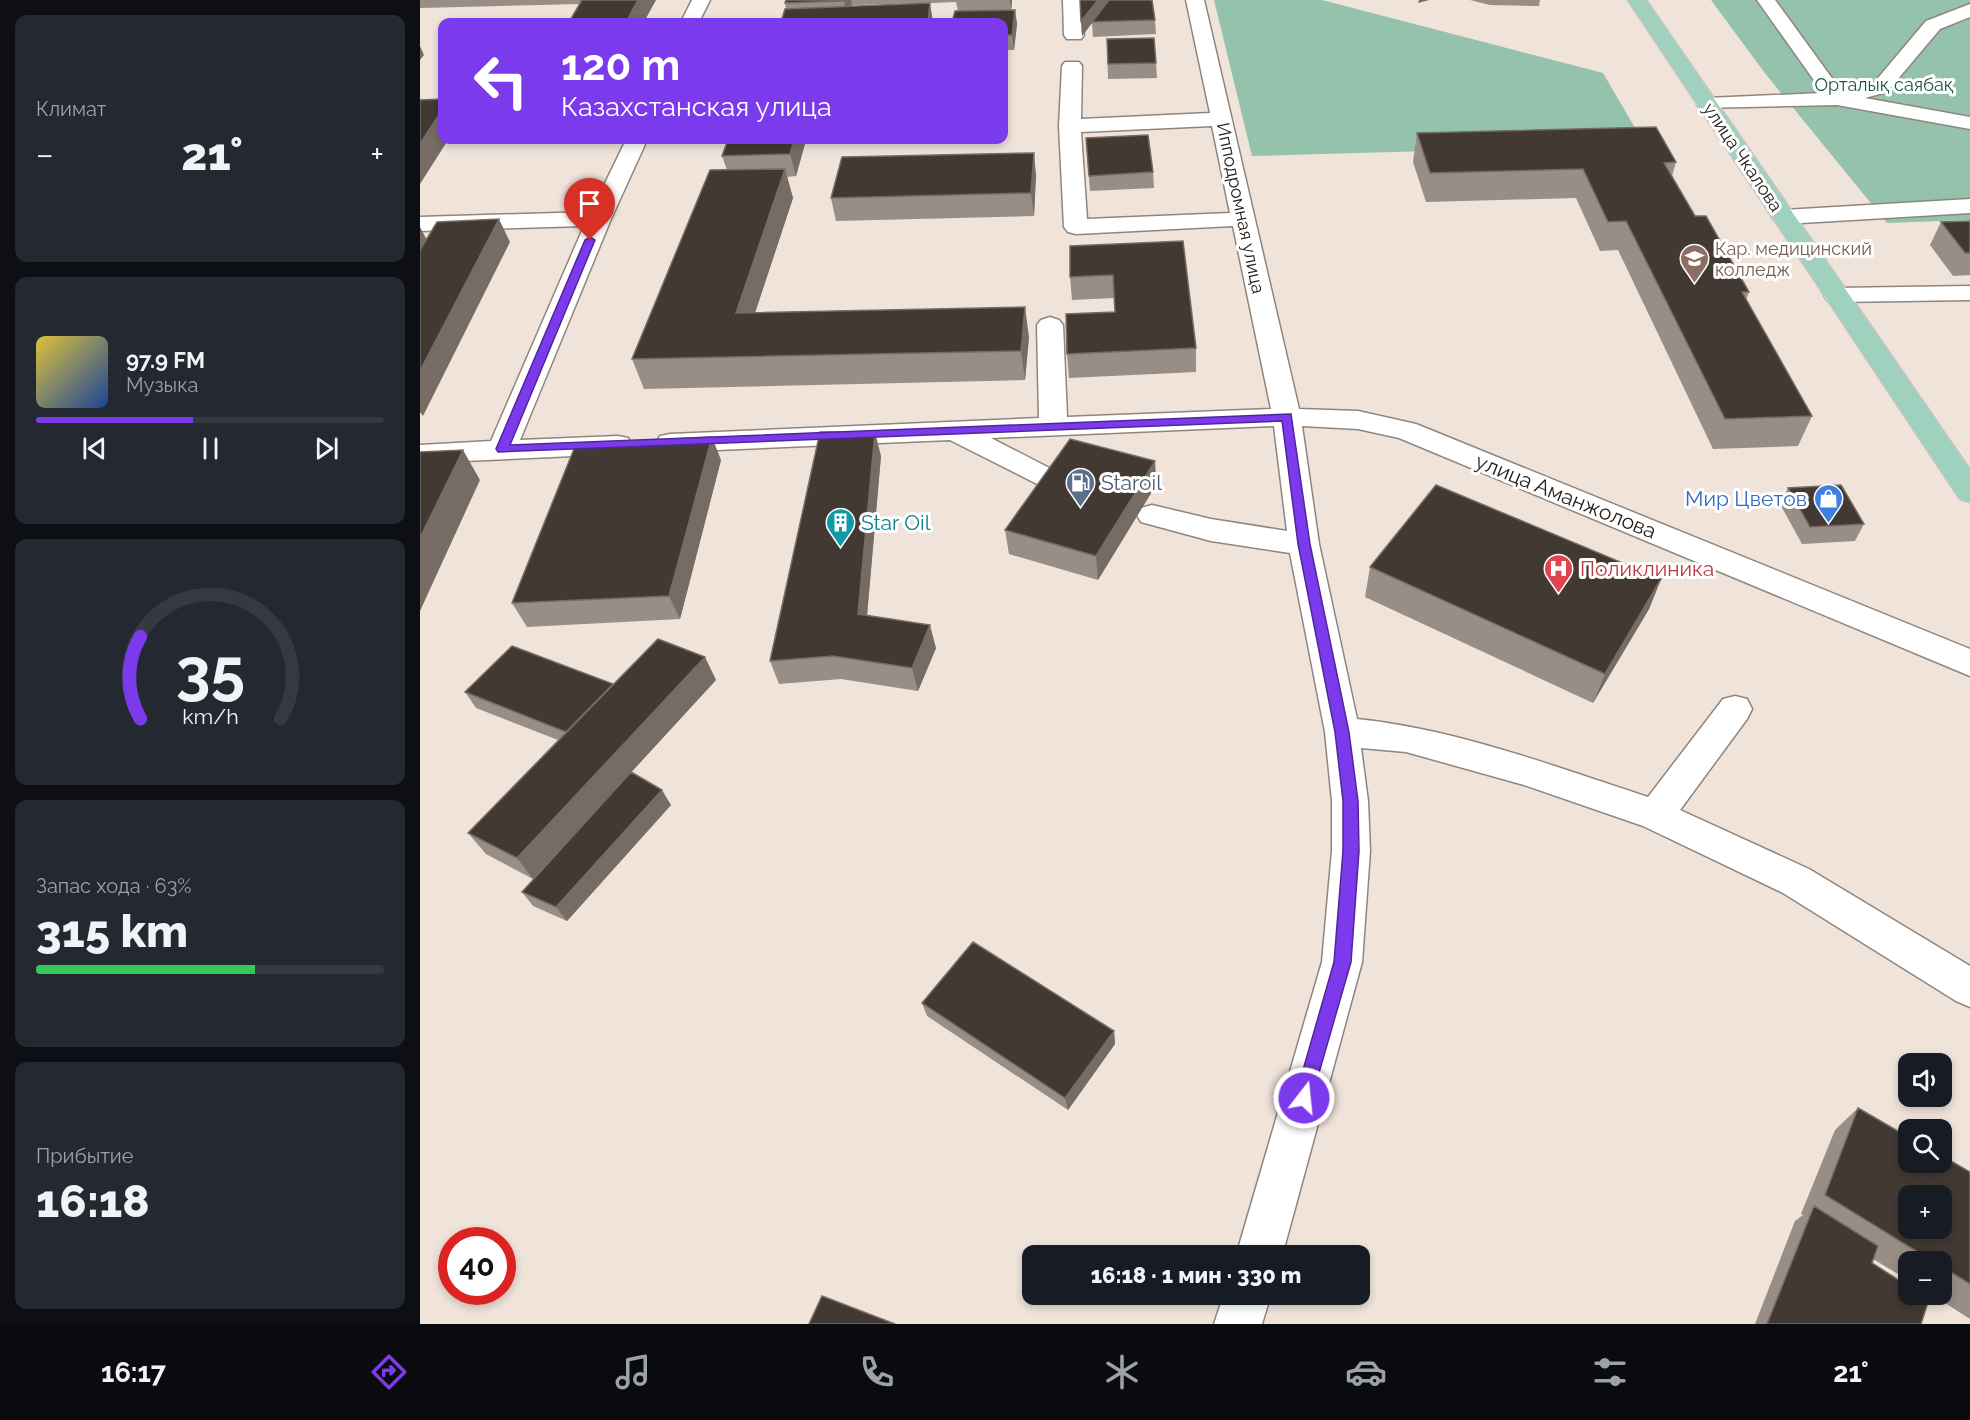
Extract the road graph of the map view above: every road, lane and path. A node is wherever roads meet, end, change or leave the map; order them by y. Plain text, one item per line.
1 (701, 0) edge
2 (1072, 0) edge
3 (1195, 0) edge
4 (1637, 0) edge
5 (1766, 0) edge
6 (1970, 10) edge
7 (692, 18) edge
8 (1074, 35) dead end
9 (1072, 66) dead end
10 (1837, 99) junction
11 (1707, 104) junction
12 (1221, 119) junction
13 (1970, 123) edge
14 (1070, 126) junction
15 (634, 144) edge
16 (1970, 206) edge
17 (1784, 217) junction
18 (599, 219) junction
19 (1244, 219) junction
20 (420, 224) edge
21 (1970, 293) edge
22 (1836, 295) junction
23 (1050, 325) dead end
24 (1287, 417) junction
25 (1053, 427) junction
26 (954, 432) junction
27 (502, 449) junction
28 (420, 454) edge
29 (1049, 480) edge
30 (1970, 492) edge
31 (1152, 516) dead end
32 (1304, 544) junction
33 (1970, 663) edge
34 (1735, 709) dead end
35 (1342, 732) junction
36 (1654, 815) junction
37 (1970, 988) edge
38 (1262, 1245) edge
39 (1244, 1305) edge
40 (1238, 1324) edge

1 - 7 street
2 - 8 street
3 - 12 street, Ипподромная улица
4 - 11 main road, улица Чкалова
5 - 10 street
6 - 10 street
9 - 14 street
10 - 11 street
10 - 13 street
11 - 17 main road, улица Чкалова
12 - 14 street
12 - 19 street, Ипподромная улица
14 - 19 street
15 - 18 street
16 - 17 street
17 - 22 main road, улица Чкалова
18 - 20 street
18 - 27 street
19 - 24 street, Ипподромная улица
21 - 22 street
22 - 30 main road, улица Чкалова
23 - 25 street
24 - 25 street, улица Аманжолова
24 - 32 street, Ипподромная улица
24 - 33 street, улица Аманжолова
25 - 26 street, улица Аманжолова
26 - 27 street, улица Аманжолова
26 - 29 street
27 - 28 street, улица Аманжолова
31 - 32 street
32 - 35 street, Ипподромная улица
34 - 36 street
35 - 36 street
35 - 38 street, Ипподромная улица
36 - 37 street
39 - 40 street

